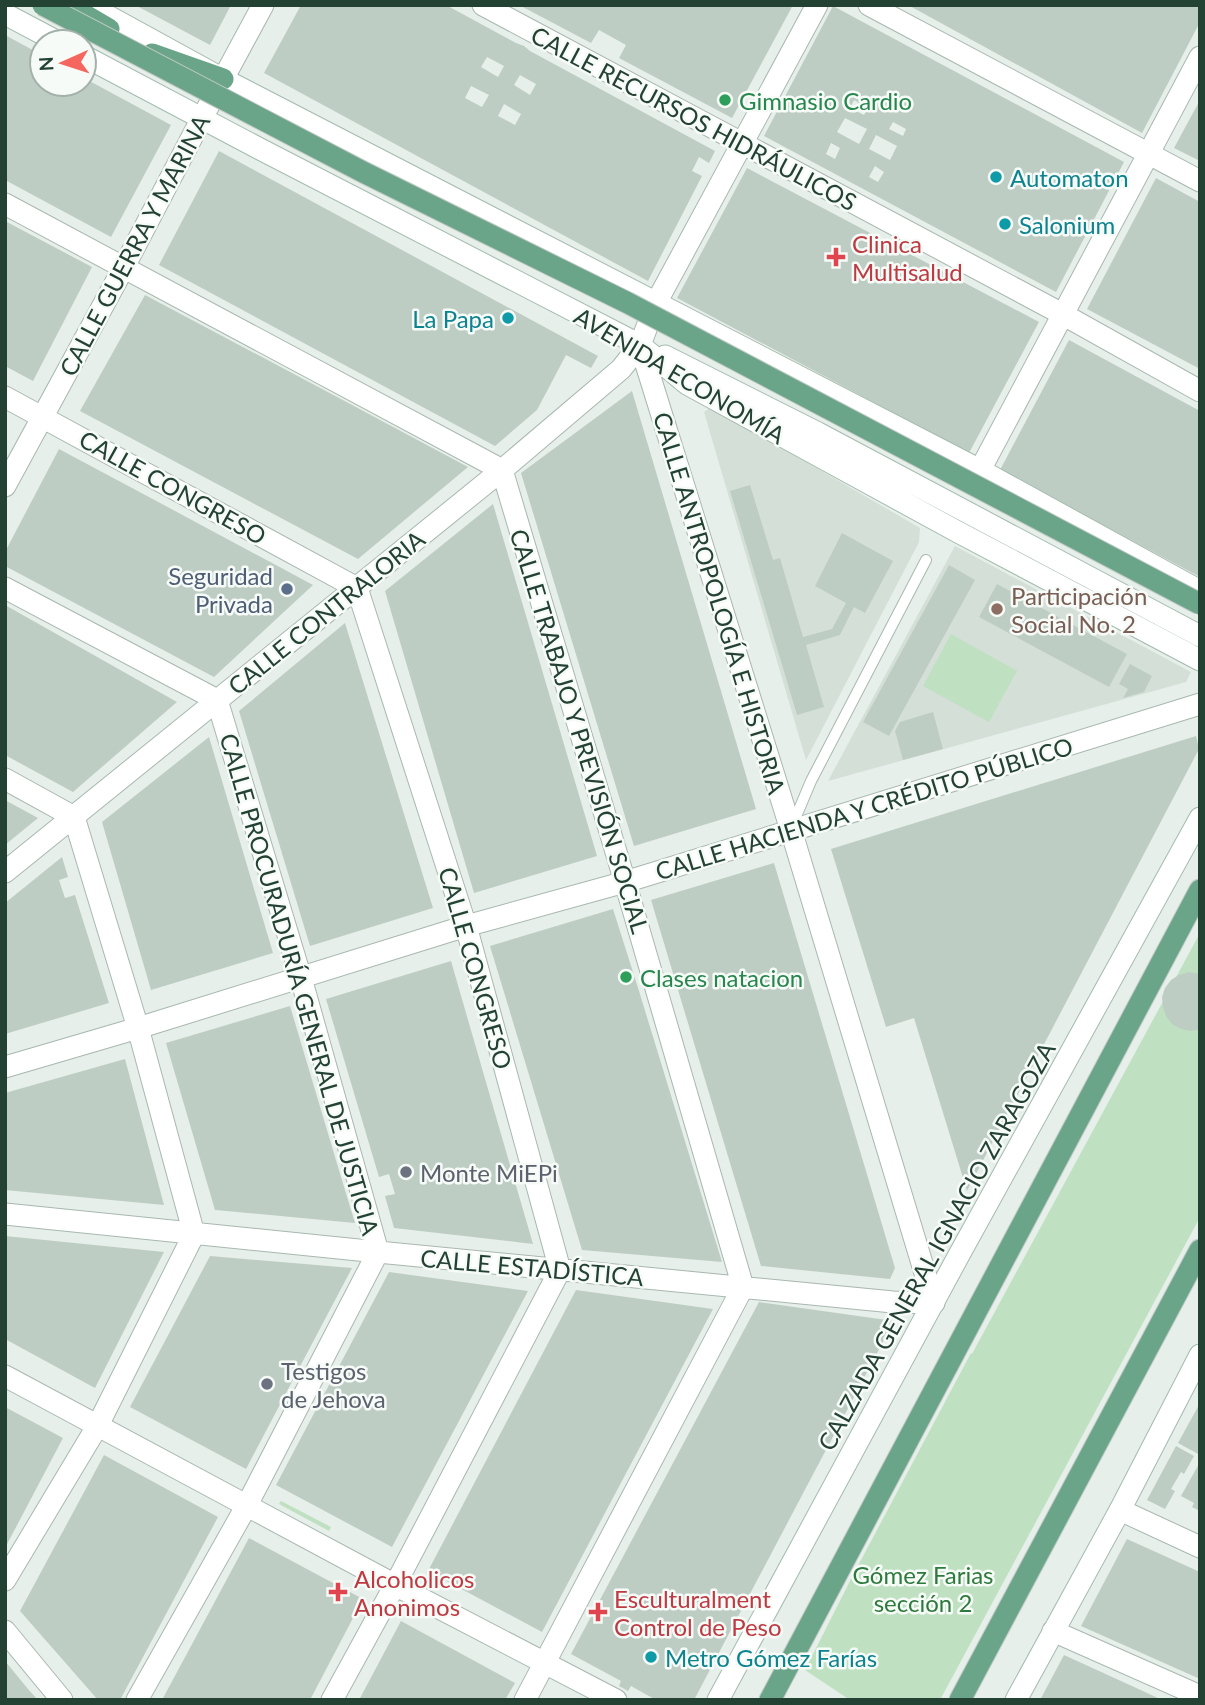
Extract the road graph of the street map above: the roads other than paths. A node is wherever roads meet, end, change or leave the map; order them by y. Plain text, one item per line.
1 (43, 5) edge
2 (68, 5) edge
3 (88, 5) edge
4 (263, 5) edge
5 (483, 5) edge
6 (817, 5) edge
7 (869, 5) edge
8 (5, 14) edge
9 (32, 28) edge
10 (1200, 57) edge
11 (98, 63) edge
12 (223, 79) junction
13 (202, 118) junction
14 (741, 144) junction
15 (1148, 154) junction
16 (1200, 181) edge
17 (5, 204) edge
18 (124, 267) junction
19 (656, 303) junction
20 (1063, 315) junction
21 (640, 345) junction
22 (1200, 391) edge
23 (5, 397) edge
24 (43, 416) junction
25 (502, 470) junction
26 (980, 470) junction
27 (5, 486) edge
28 (926, 560) dead end
29 (5, 588) edge
30 (357, 588) junction
31 (1200, 591) edge
32 (1200, 604) edge
33 (1197, 650) edge
34 (217, 700) junction
35 (1200, 704) edge
36 (5, 779) edge
37 (74, 817) junction
38 (1200, 818) edge
39 (791, 830) junction
40 (5, 872) edge
41 (625, 882) junction
42 (1200, 890) edge
43 (466, 926) junction
44 (301, 978) junction
45 (138, 1028) junction
46 (5, 1067) edge
47 (5, 1214) edge
48 (194, 1234) junction
49 (1200, 1250) edge
50 (378, 1252) junction
51 (560, 1270) junction
52 (743, 1287) junction
53 (934, 1303) junction
54 (1200, 1355) edge
55 (5, 1376) edge
56 (98, 1425) junction
57 (247, 1505) junction
58 (1120, 1510) junction
59 (1200, 1547) edge
60 (5, 1580) edge
61 (395, 1585) junction
62 (5, 1631) edge
63 (1054, 1631) junction
64 (546, 1662) junction
65 (1200, 1696) edge
66 (62, 1700) edge
67 (138, 1700) edge
68 (332, 1700) edge
69 (525, 1700) edge
70 (616, 1700) edge
71 (718, 1700) edge
72 (770, 1700) edge
73 (960, 1700) edge
74 (1016, 1700) edge

1 - 32 main road, bridge
2 - 12 main road
3 - 12 street, AVENIDA ECONOMÍA
4 - 12 street, CALLE GUERRA Y MARINA
5 - 14 street, CALLE RECURSOS HIDRÁULICOS
6 - 14 street, CALLE CONTRALORIA
7 - 15 street
8 - 9 street
10 - 15 street
11 - 13 street, AVENIDA ECONOMÍA
12 - 13 street, CALLE GUERRA Y MARINA
12 - 19 street, AVENIDA ECONOMÍA
13 - 18 street, CALLE GUERRA Y MARINA
13 - 21 street, AVENIDA ECONOMÍA
14 - 19 street, CALLE CONTRALORIA
14 - 20 street, CALLE RECURSOS HIDRÁULICOS
15 - 16 street
15 - 20 street
17 - 18 street
18 - 24 street, CALLE GUERRA Y MARINA
18 - 25 street
19 - 21 street, CALLE CONTRALORIA
19 - 26 street, AVENIDA ECONOMÍA
20 - 22 street, CALLE RECURSOS HIDRÁULICOS
20 - 26 street
21 - 25 street, CALLE CONTRALORIA
21 - 33 street
21 - 33 street, AVENIDA ECONOMÍA
21 - 39 street, CALLE ANTROPOLOGÍA E HISTORIA
23 - 24 street, CALLE CONGRESO
24 - 27 street, CALLE GUERRA Y MARINA
24 - 30 street, CALLE CONGRESO
25 - 30 street, CALLE CONTRALORIA
25 - 41 street, CALLE TRABAJO Y PREVISIÓN SOCIAL
26 - 31 street, AVENIDA ECONOMÍA
28 - 39 lane
29 - 34 street, CALLE PROCURADURÍA GENERAL DE JUSTICIA
30 - 34 street, CALLE CONTRALORIA
30 - 43 street, CALLE CONGRESO
34 - 37 street, CALLE CONTRALORIA
34 - 44 street, CALLE PROCURADURÍA GENERAL DE JUSTICIA
35 - 39 street, CALLE HACIENDA Y CRÉDITO PÚBLICO
36 - 37 street
37 - 40 street, CALLE CONTRALORIA
37 - 45 street
38 - 53 street, CALZADA GENERAL IGNACIO ZARAGOZA
39 - 41 street, CALLE HACIENDA Y CRÉDITO PÚBLICO
39 - 53 street, CALLE ANTROPOLOGÍA E HISTORIA
41 - 43 street, CALLE HACIENDA Y CRÉDITO PÚBLICO
41 - 52 street, CALLE TRABAJO Y PREVISIÓN SOCIAL
42 - 72 main road
43 - 44 street, CALLE HACIENDA Y CRÉDITO PÚBLICO
43 - 51 street, CALLE CONGRESO
44 - 45 street, CALLE HACIENDA Y CRÉDITO PÚBLICO
44 - 50 street, CALLE PROCURADURÍA GENERAL DE JUSTICIA
45 - 46 street, CALLE HACIENDA Y CRÉDITO PÚBLICO
45 - 48 street
47 - 48 street, CALLE ESTADÍSTICA
48 - 50 street, CALLE ESTADÍSTICA
48 - 56 street
49 - 73 main road
50 - 51 street, CALLE ESTADÍSTICA
50 - 57 street, CALLE PROCURADURÍA GENERAL DE JUSTICIA
51 - 52 street, CALLE ESTADÍSTICA
51 - 61 street
52 - 53 street, CALLE ESTADÍSTICA
52 - 64 street
53 - 71 street, CALZADA GENERAL IGNACIO ZARAGOZA
54 - 58 street
55 - 56 street
56 - 57 street
56 - 60 street
57 - 61 street
57 - 67 street, CALLE PROCURADURÍA GENERAL DE JUSTICIA
58 - 59 street
58 - 63 street
61 - 64 street
61 - 68 street
62 - 66 street
63 - 65 street
63 - 74 street
64 - 69 street
64 - 70 street

